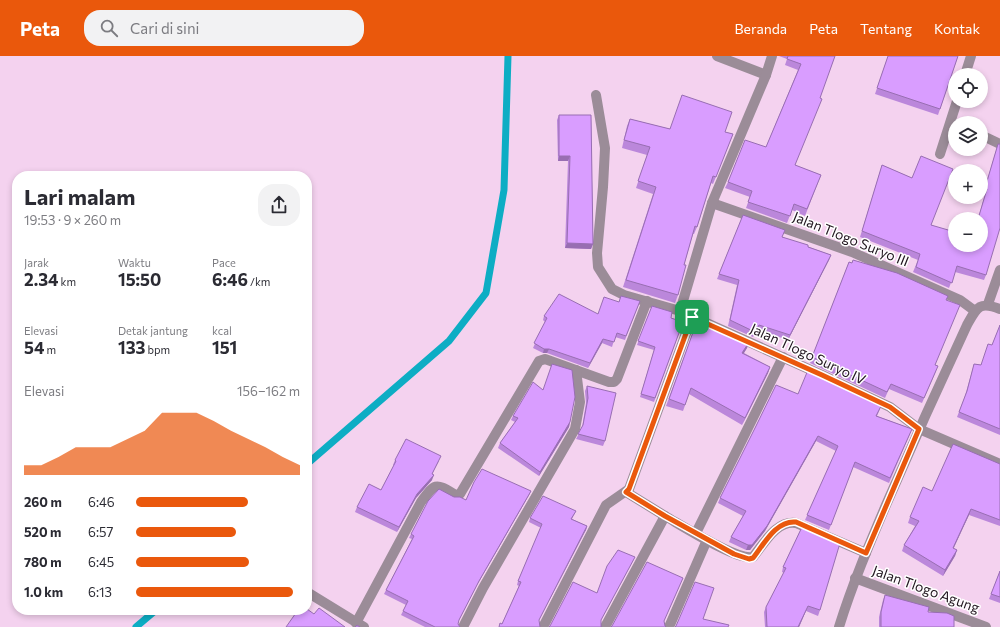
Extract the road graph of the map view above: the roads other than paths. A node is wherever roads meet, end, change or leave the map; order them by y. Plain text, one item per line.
1 (717, 56) edge
2 (772, 56) edge
3 (971, 56) edge
4 (967, 68) edge
5 (766, 75) junction
6 (596, 95) dead end
7 (948, 134) edge
8 (988, 138) edge
9 (1000, 144) edge
10 (940, 154) dead end
11 (712, 203) junction
12 (1000, 270) edge
13 (646, 302) junction
14 (988, 304) junction
15 (1000, 309) edge
16 (680, 311) junction
17 (975, 311) junction
18 (692, 317) junction
19 (783, 357) junction
20 (576, 370) junction
21 (919, 429) junction
22 (1000, 464) edge
23 (626, 492) junction
24 (665, 516) junction
25 (696, 533) junction
26 (707, 540) junction
27 (866, 553) junction
28 (855, 578) junction
29 (312, 595) edge
30 (360, 625) edge
31 (463, 627) edge
32 (543, 627) edge
33 (605, 627) edge
34 (668, 627) edge
35 (839, 627) edge
36 (986, 627) edge

1 - 5 street
2 - 5 street
3 - 4 street
5 - 11 street
6 - 13 street, Jalan Tlogo Suryo IV
7 - 10 street
8 - 9 street
11 - 16 street
11 - 17 street, Jalan Tlogo Suryo III
12 - 14 street
13 - 16 street, Jalan Tlogo Suryo IV
13 - 20 street
14 - 15 street
14 - 17 street
16 - 18 street, Jalan Tlogo Suryo IV
17 - 21 street
18 - 19 street, Jalan Tlogo Suryo IV
18 - 23 street
19 - 21 street, Jalan Tlogo Suryo IV
19 - 25 street
20 - 30 street
20 - 31 street
21 - 22 street, Jalan Tlogo Suryo IV
21 - 27 street
23 - 24 street
23 - 32 street
24 - 25 street
24 - 33 street
25 - 26 street
26 - 27 street
26 - 34 street
27 - 28 street
28 - 35 street
28 - 36 street, Jalan Tlogo Agung
29 - 30 street

